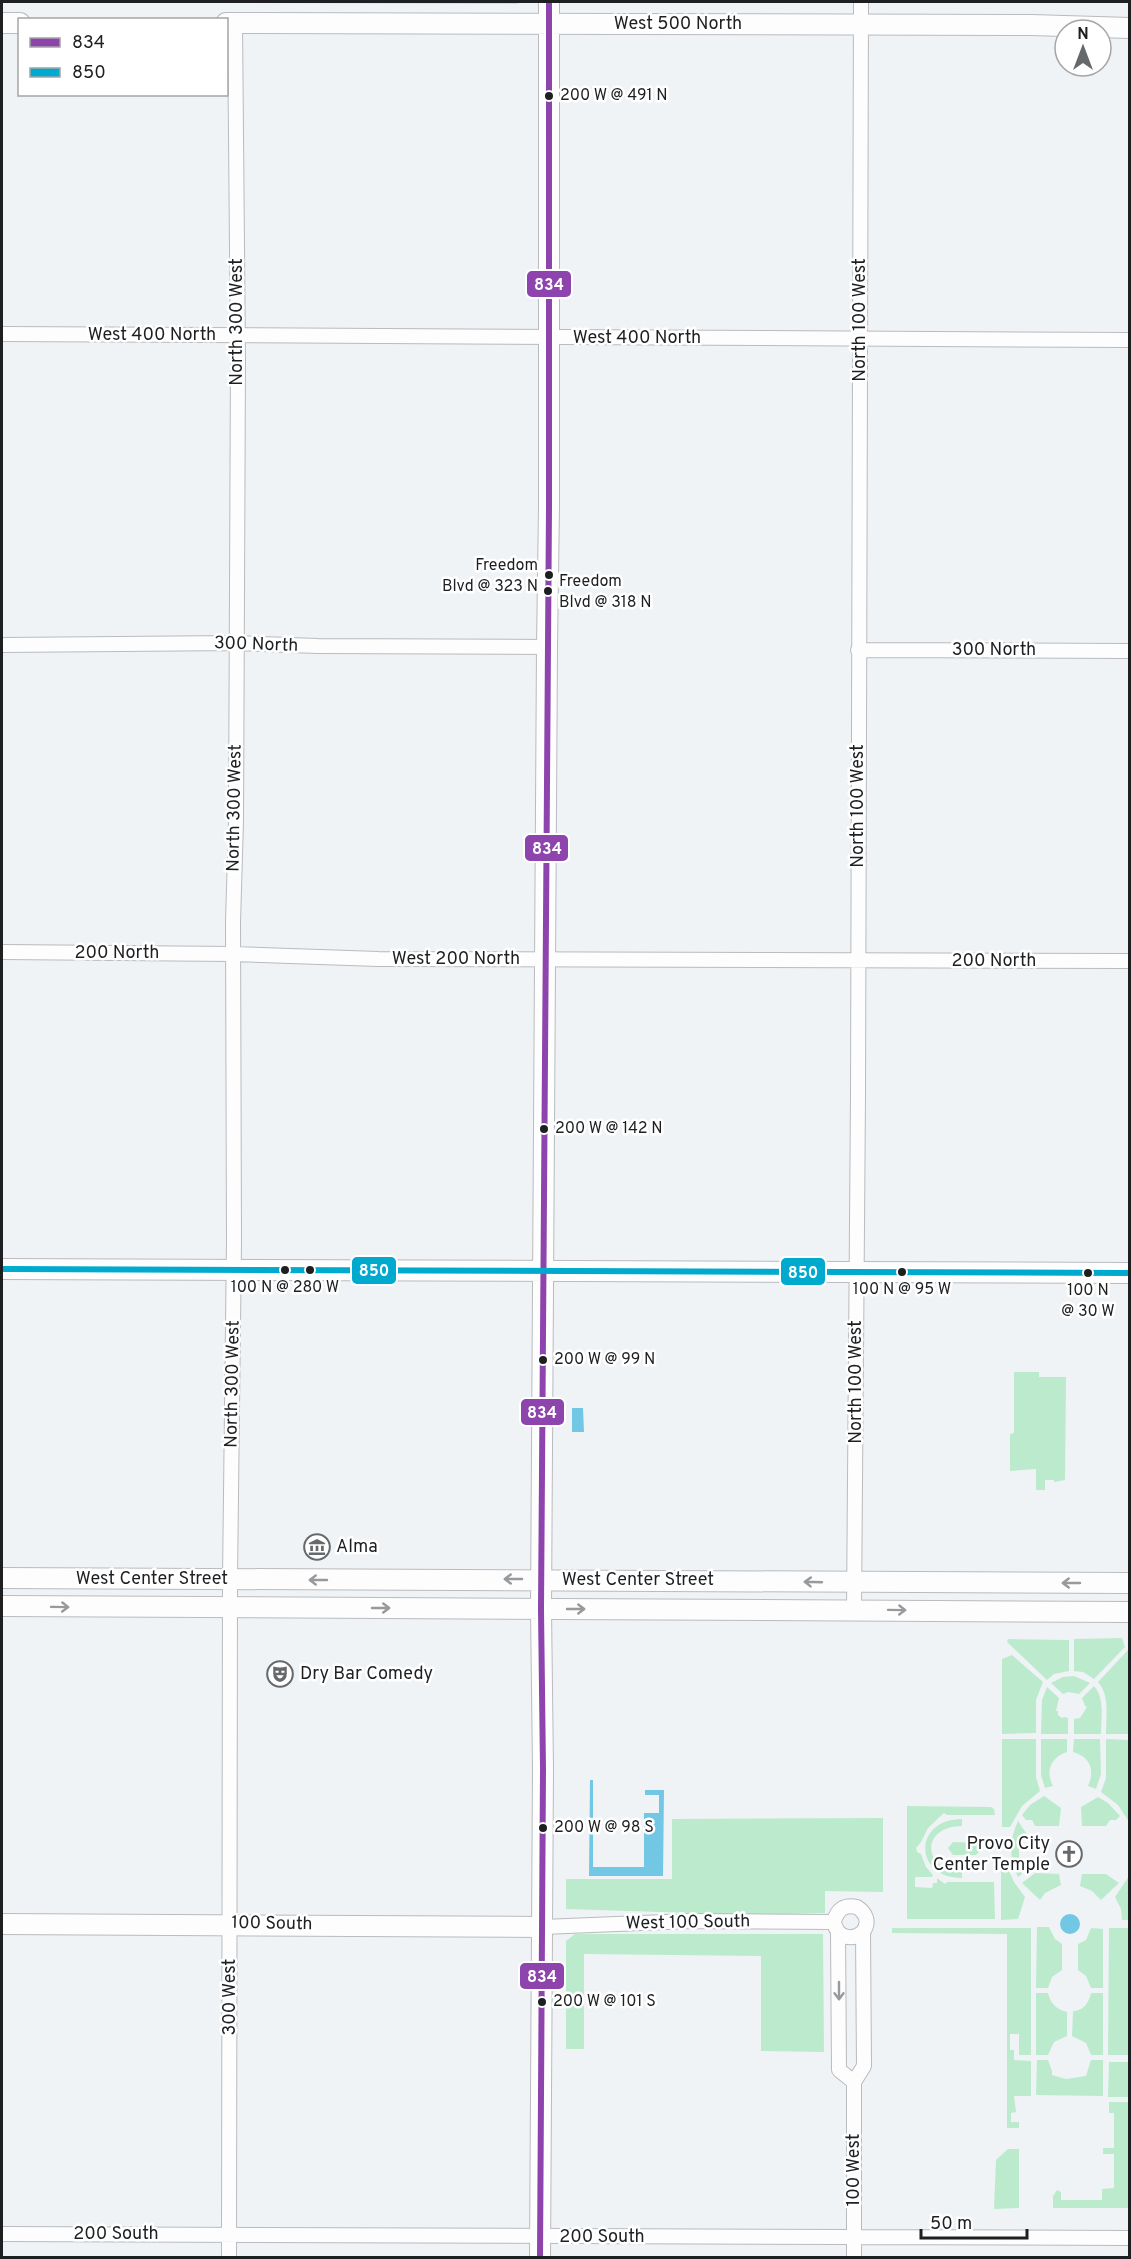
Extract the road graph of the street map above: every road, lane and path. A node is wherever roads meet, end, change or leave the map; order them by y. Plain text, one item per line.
1 (549, 2) edge
2 (861, 2) edge
3 (2, 22) edge
4 (18, 23) edge
5 (231, 23) edge
6 (548, 24) junction
7 (861, 24) junction
8 (1130, 28) edge
9 (2, 334) edge
10 (238, 335) junction
11 (550, 338) junction
12 (860, 338) junction
13 (1130, 340) edge
14 (236, 643) junction
15 (2, 645) edge
16 (547, 647) junction
17 (858, 650) junction
18 (1130, 651) edge
19 (2, 952) edge
20 (233, 954) junction
21 (545, 960) junction
22 (859, 961) junction
23 (1130, 961) edge
24 (2, 1269) edge
25 (234, 1270) junction
26 (543, 1271) junction
27 (856, 1272) junction
28 (1130, 1273) edge
29 (2, 1578) edge
30 (541, 1580) junction
31 (854, 1582) junction
32 (1130, 1583) edge
33 (230, 1594) junction
34 (2, 1606) edge
35 (541, 1609) junction
36 (855, 1610) junction
37 (1130, 1612) edge
38 (2, 1924) edge
39 (230, 1924) junction
40 (543, 1927) junction
41 (836, 1927) junction
42 (863, 1932) junction
43 (854, 2082) junction
44 (2, 2234) edge
45 (230, 2235) junction
46 (540, 2236) junction
47 (854, 2237) junction
48 (1130, 2238) edge
49 (229, 2258) edge
50 (540, 2258) edge
51 (854, 2258) edge

1 - 6 main road
2 - 7 street, North 100 West
3 - 4 main road
5 - 6 main road, West 500 North
5 - 10 street, North 300 West
6 - 7 main road, West 500 North
6 - 11 main road
7 - 8 main road, West 500 North
7 - 12 street, North 100 West
9 - 10 street, West 400 North
10 - 11 street, West 400 North
10 - 14 street, North 300 West
11 - 12 street, West 400 North
11 - 16 main road
12 - 13 street, West 400 North
12 - 17 street, North 100 West
14 - 15 street, 300 North
14 - 16 street, 300 North
14 - 20 street, North 300 West
16 - 21 main road
17 - 18 street, 300 North
17 - 22 street, North 100 West
19 - 20 street, 200 North
20 - 21 street, West 200 North
20 - 25 street, North 300 West
21 - 22 street, West 200 North
21 - 26 main road
22 - 23 street, 200 North
22 - 27 street, North 100 West
24 - 25 main road
25 - 26 main road
25 - 33 street, North 300 West
26 - 27 main road
26 - 30 main road
27 - 28 main road
27 - 31 street, North 100 West
29 - 33 main road, West Center Street
31 -> 30 main road, West Center Street
30 -> 33 main road, West Center Street
30 - 35 main road
32 -> 31 main road, West Center Street
31 - 36 street, North 100 West
34 -> 33 main road, West Center Street
33 -> 35 main road, West Center Street
33 - 39 street, 300 West
35 -> 36 main road, West Center Street
35 - 40 main road
36 -> 37 main road, West Center Street
38 - 39 main road, 100 South
39 - 40 main road, 100 South
39 - 45 street, 300 West
40 - 41 street, West 100 South
40 - 46 main road
41 - 42 street
41 - 42 street
41 -> 43 street
42 - 43 street
43 - 47 street, 100 West
44 - 45 street, 200 South
45 - 46 street, 200 South
45 - 49 street, 300 West
46 - 47 street, 200 South
46 - 50 main road
47 - 48 street, 200 South
47 - 51 street, 100 West

